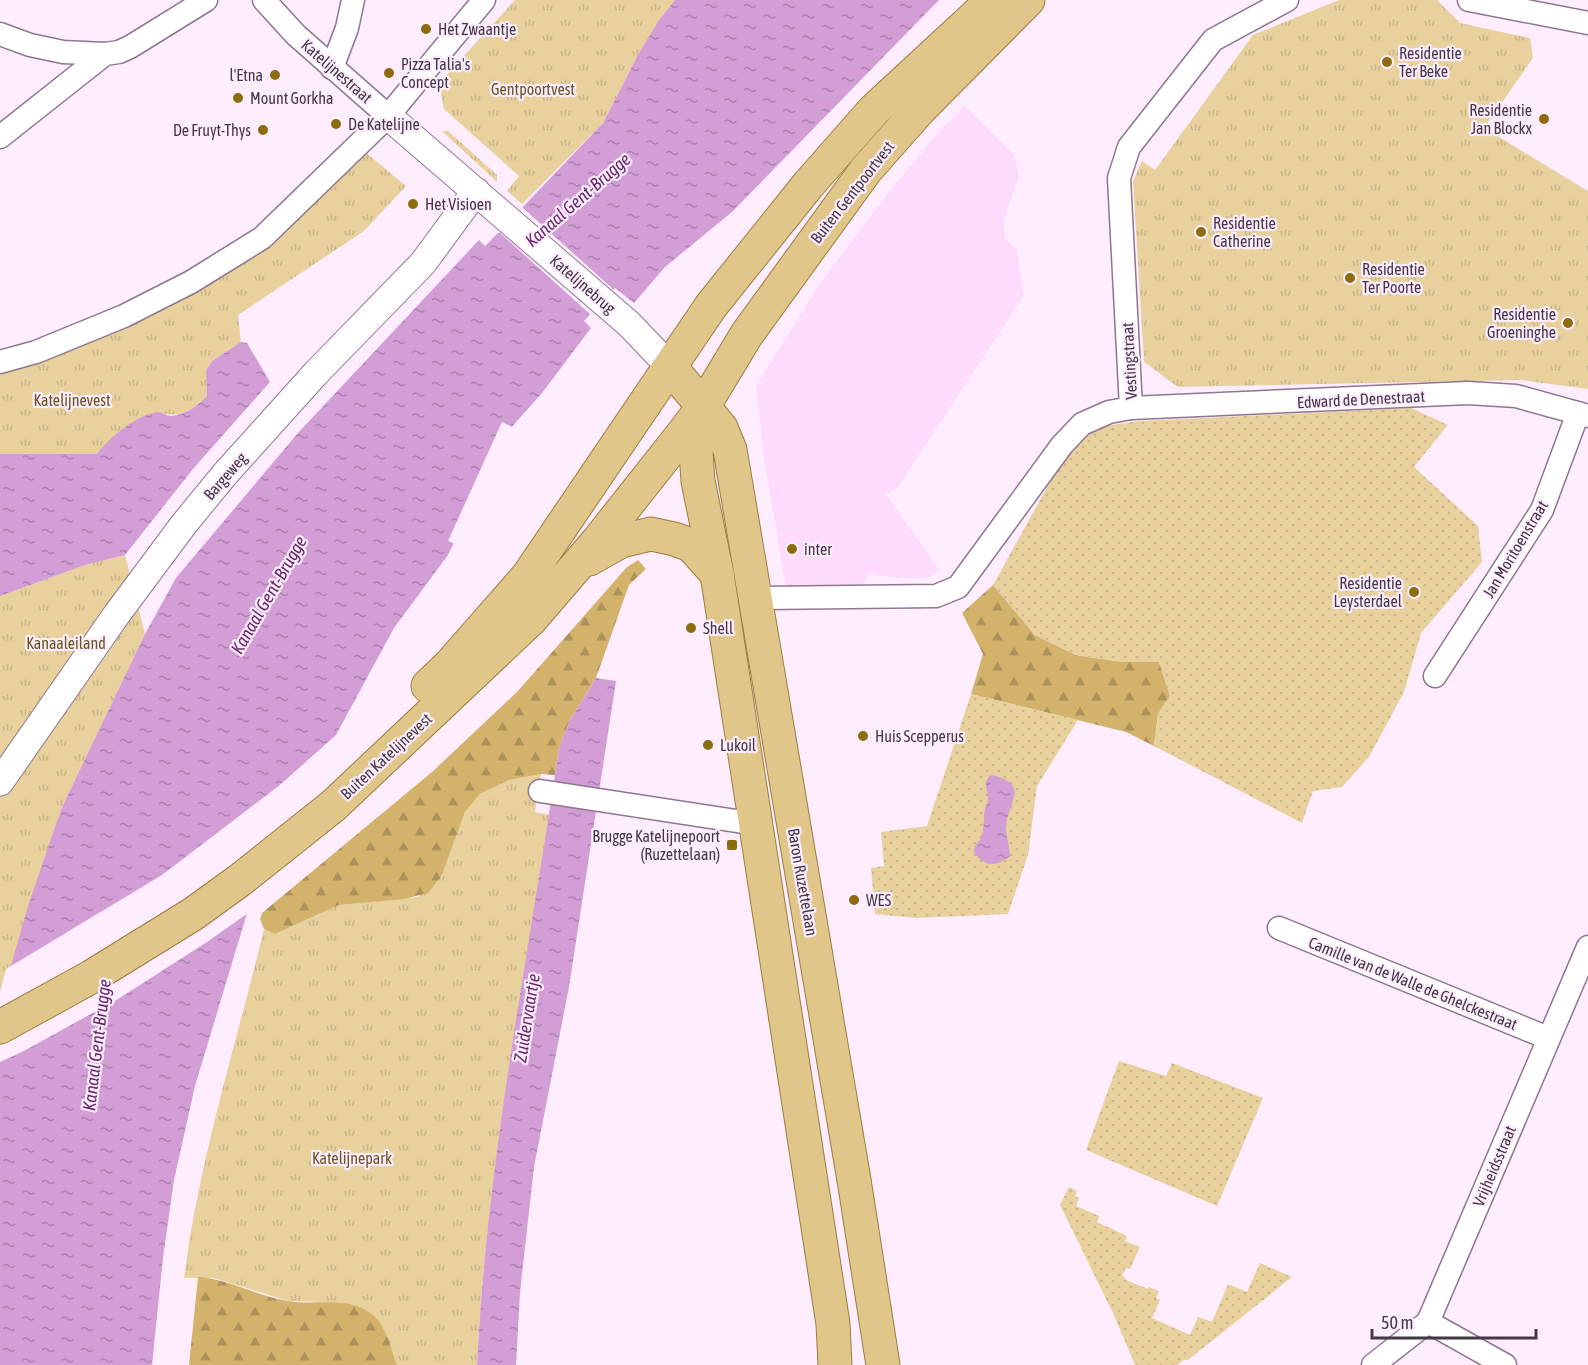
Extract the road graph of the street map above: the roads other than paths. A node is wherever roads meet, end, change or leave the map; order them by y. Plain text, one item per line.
1 (206, 0) edge
2 (264, 0) edge
3 (353, 0) edge
4 (484, 0) edge
5 (993, 0) edge
6 (1028, 0) edge
7 (1287, 0) edge
8 (1469, 0) edge
9 (1588, 23) edge
10 (0, 34) edge
11 (63, 52) junction
12 (105, 54) junction
13 (332, 68) junction
14 (77, 76) junction
15 (388, 116) junction
16 (0, 136) edge
17 (471, 199) junction
18 (510, 221) joint
19 (630, 324) joint
20 (0, 362) edge
21 (671, 368) junction
22 (703, 406) junction
23 (1131, 408) junction
24 (1583, 415) edge
25 (578, 565) junction
26 (717, 574) junction
27 (755, 598) junction
28 (1435, 676) dead end
29 (0, 782) edge
30 (540, 791) dead end
31 (326, 798) junction
32 (756, 824) junction
33 (1279, 928) dead end
34 (1588, 947) edge
35 (0, 1004) edge
36 (0, 1027) edge
37 (1548, 1038) junction
38 (1428, 1322) junction
39 (833, 1324) junction
40 (836, 1365) edge
41 (849, 1365) edge
42 (883, 1365) edge
43 (1373, 1365) edge
44 (1505, 1365) edge

1 - 12 street
2 - 13 street, Katelijnestraat
3 - 13 street
4 - 15 street
5 - 21 main road, Buiten Gentpoortvest
6 - 22 main road, Buiten Gentpoortvest
7 - 23 street, Vestingstraat
8 - 9 street
10 - 11 street
11 - 12 street
11 - 14 street
12 - 14 street
13 - 15 street, Katelijnestraat
14 - 16 street
15 - 17 street, Katelijnestraat
15 - 20 street
17 - 18 street, Katelijnestraat
17 - 29 street, Bargeweg
18 - 19 street, Katelijnebrug
19 - 21 street, Baron Ruzettelaan
21 - 22 main road, Baron Ruzettelaan
21 - 31 main road, Buiten Katelijnevest
22 - 25 main road, Buiten Katelijnevest
22 - 26 main road
22 - 27 main road, Baron Ruzettelaan
23 - 24 street, Edward de Denestraat
23 - 27 street, Vestingstraat
24 - 28 street, Jan Moritoenstraat
25 - 26 main road
25 - 31 main road, Buiten Katelijnevest
26 - 32 main road
27 - 42 main road, Baron Ruzettelaan
30 - 32 street
31 - 35 main road, Buiten Katelijnevest
31 - 36 main road, Buiten Katelijnevest
32 - 39 main road
33 - 37 street, Camille van de Walle de Ghelckestraat
34 - 37 street, Vrijheidsstraat
37 - 38 street, Vrijheidsstraat
38 - 43 street, Vrijheidsstraat
38 - 44 street
39 - 40 main road
39 - 41 main road

